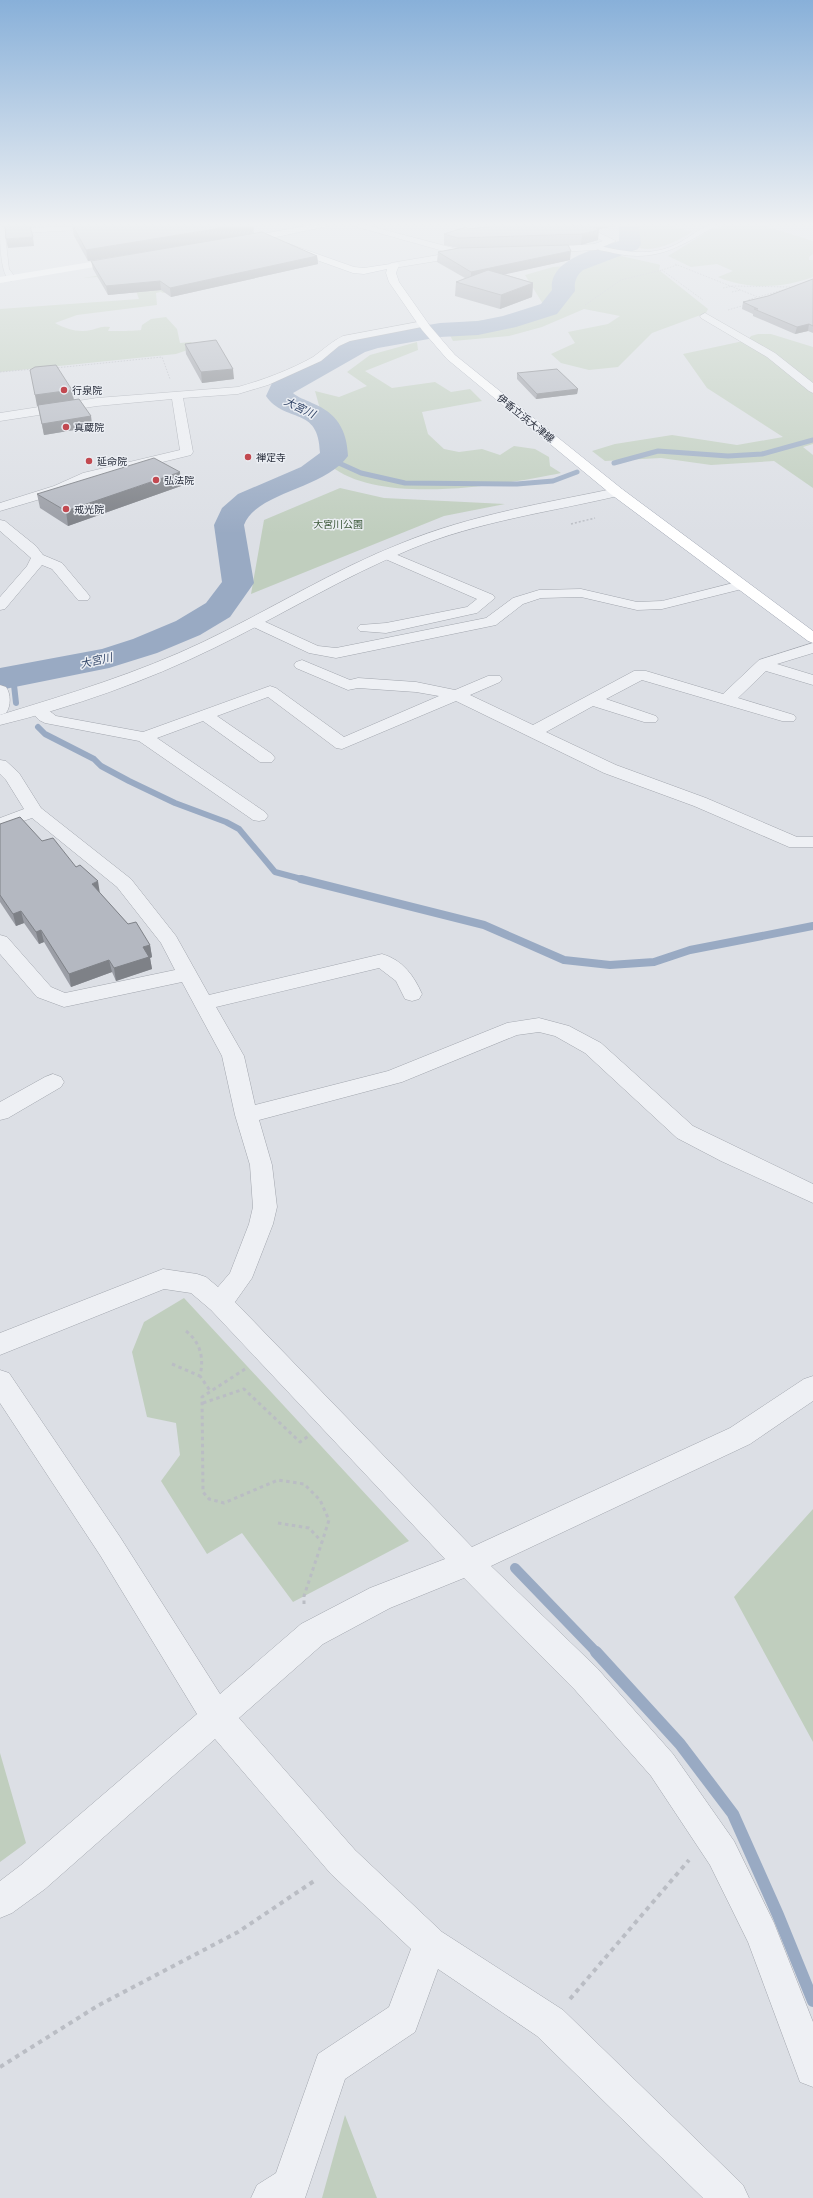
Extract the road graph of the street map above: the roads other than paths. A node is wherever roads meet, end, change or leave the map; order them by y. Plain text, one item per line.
1 (726, 329) edge
2 (427, 330) joint
3 (813, 389) edge
4 (177, 396) junction
5 (0, 416) edge
6 (617, 492) junction
7 (0, 507) edge
8 (0, 524) edge
9 (388, 554) junction
10 (38, 558) junction
11 (741, 585) junction
12 (501, 589) dead end
13 (83, 597) dead end
14 (488, 598) junction
15 (0, 606) edge
16 (254, 622) junction
17 (365, 628) dead end
18 (813, 638) edge
19 (813, 648) edge
20 (302, 665) dead end
21 (763, 665) junction
22 (494, 679) dead end
23 (813, 680) edge
24 (456, 696) junction
25 (592, 700) junction
26 (726, 700) junction
27 (0, 706) edge
28 (37, 709) junction
29 (629, 712) junction
30 (204, 715) junction
31 (788, 718) dead end
32 (650, 719) dead end
33 (616, 722) dead end
34 (533, 732) junction
35 (144, 737) junction
36 (266, 758) dead end
37 (0, 765) edge
38 (34, 811) junction
39 (259, 816) dead end
40 (0, 824) edge
41 (813, 842) edge
42 (0, 941) edge
43 (187, 974) junction
44 (412, 994) dead end
45 (203, 1003) junction
46 (53, 1082) dead end
47 (0, 1112) edge
48 (246, 1115) junction
49 (813, 1194) edge
50 (220, 1303) junction
51 (0, 1344) edge
52 (0, 1381) edge
53 (813, 1387) edge
54 (468, 1563) junction
55 (217, 1717) junction
56 (0, 1901) edge
57 (430, 1944) junction
58 (813, 2069) edge
59 (270, 2198) edge
60 (730, 2198) edge

1 - 3 street
2 - 4 street
2 - 6 main road, 伊香立浜大津線
4 - 5 street
4 - 7 street
6 - 9 street
6 - 11 main road, 伊香立浜大津線
8 - 10 street
9 - 14 street
9 - 16 street
10 - 13 street
10 - 15 street
11 - 16 street
11 - 18 main road, 伊香立浜大津線
12 - 14 street
14 - 17 street
16 - 28 street
19 - 21 street
20 - 24 street
21 - 23 street
21 - 26 street
22 - 24 street
24 - 30 street
24 - 34 street
25 - 26 street
25 - 29 street
25 - 34 street
26 - 31 street
27 - 28 street
28 - 35 street
29 - 32 street
29 - 33 street
30 - 35 street
30 - 36 street
34 - 41 street
35 - 39 street
37 - 38 street
38 - 40 street
38 - 43 street
42 - 43 street
43 - 45 street
44 - 45 street
45 - 48 street
46 - 47 street
48 - 49 street
48 - 50 street
50 - 51 street
50 - 54 street
52 - 55 street
53 - 54 street
54 - 55 street
54 - 58 street
55 - 56 street
55 - 57 street
57 - 59 street
57 - 60 street

